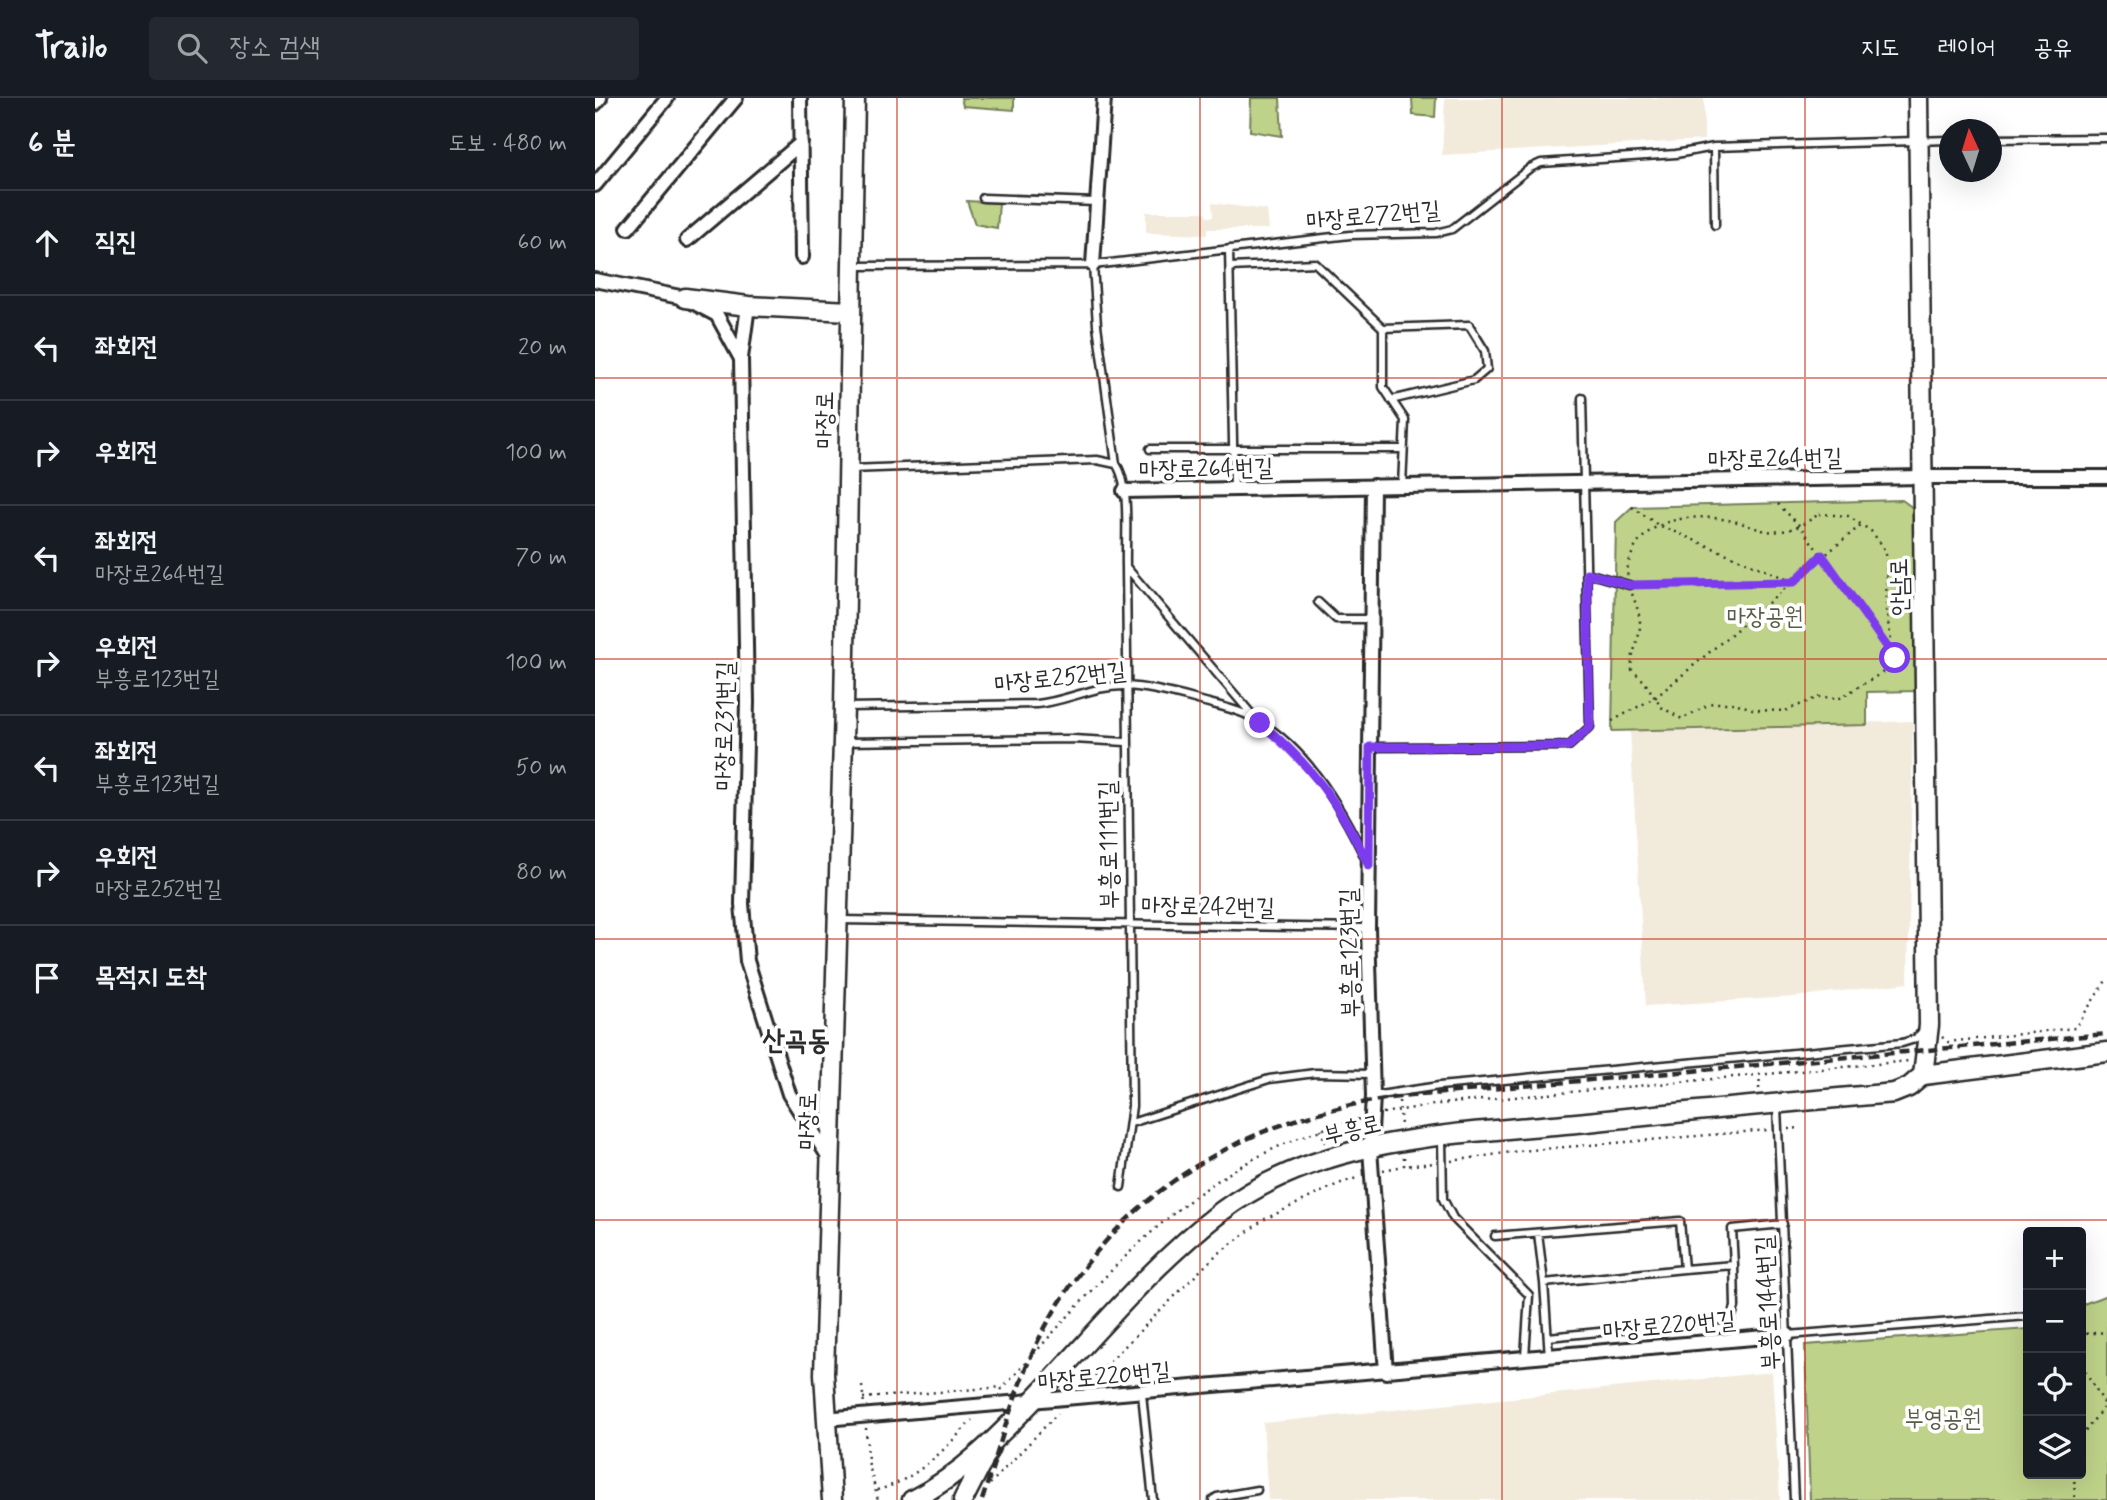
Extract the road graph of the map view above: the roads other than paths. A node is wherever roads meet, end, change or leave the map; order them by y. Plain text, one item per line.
1 (600, 98) edge
2 (667, 98) edge
3 (736, 98) edge
4 (800, 98) edge
5 (855, 98) edge
6 (1104, 98) edge
7 (1918, 98) edge
8 (595, 104) edge
9 (2107, 138) edge
10 (2002, 139) edge
11 (1918, 140) junction
12 (1939, 140) edge
13 (801, 143) junction
14 (1714, 147) junction
15 (595, 186) edge
16 (983, 198) dead end
17 (1097, 202) junction
18 (1715, 225) dead end
19 (628, 228) dead end
20 (687, 240) dead end
21 (1229, 249) junction
22 (802, 257) dead end
23 (1093, 265) junction
24 (851, 266) junction
25 (1230, 267) junction
26 (595, 280) edge
27 (685, 298) junction
28 (748, 306) junction
29 (851, 311) junction
30 (1383, 328) junction
31 (741, 359) junction
32 (1582, 398) dead end
33 (1391, 400) junction
34 (1234, 448) junction
35 (1150, 449) dead end
36 (1402, 449) junction
37 (1116, 464) junction
38 (848, 469) junction
39 (1922, 477) junction
40 (2107, 477) edge
41 (1586, 482) junction
42 (1373, 486) junction
43 (1402, 486) junction
44 (1234, 489) junction
45 (1124, 491) junction
46 (1125, 567) junction
47 (1587, 573) junction
48 (1629, 585) road end
49 (1318, 602) dead end
50 (1372, 619) junction
51 (1125, 686) junction
52 (844, 707) junction
53 (1260, 723) junction
54 (1126, 741) junction
55 (843, 742) junction
56 (1370, 747) junction
57 (1369, 866) junction
58 (838, 920) junction
59 (1129, 923) junction
60 (1368, 928) junction
61 (1929, 1025) junction
62 (2107, 1052) edge
63 (1924, 1067) junction
64 (1372, 1074) junction
65 (1373, 1096) junction
66 (1777, 1104) junction
67 (1131, 1123) junction
68 (1441, 1136) junction
69 (1370, 1149) junction
70 (831, 1160) junction
71 (1121, 1186) dead end
72 (1783, 1224) junction
73 (1538, 1233) junction
74 (1495, 1236) dead end
75 (1734, 1265) junction
76 (1684, 1269) junction
77 (1544, 1283) junction
78 (2023, 1316) edge
79 (1788, 1335) junction
80 (1548, 1336) junction
81 (1549, 1357) junction
82 (1525, 1359) junction
83 (1386, 1372) junction
84 (1142, 1394) junction
85 (1031, 1403) junction
86 (825, 1419) junction
87 (992, 1442) junction
88 (1257, 1490) dead end
89 (832, 1500) edge
90 (912, 1500) edge
91 (963, 1500) edge
92 (1153, 1500) edge
93 (1213, 1500) edge
94 (1794, 1500) edge

1 - 8 street
2 - 15 street
3 - 19 street
4 - 13 street
5 - 24 main road, 마장로
6 - 17 street
7 - 11 main road, 안남로
9 - 10 lane
11 - 12 lane, 마장로272번길
11 - 14 lane, 마장로272번길
11 - 39 main road, 안남로
13 - 20 street
13 - 22 street
14 - 18 lane
14 - 21 lane, 마장로272번길
16 - 17 lane
17 - 23 street
21 - 23 lane, 마장로272번길
21 - 25 lane
23 - 24 lane, 마장로272번길
23 - 37 lane
24 - 29 main road, 마장로
25 - 30 lane
25 - 34 lane
26 - 27 street, 마장로231번길
27 - 28 main road
27 - 31 street, 마장로231번길
28 - 29 main road
28 - 31 street
29 - 38 main road, 마장로
30 - 33 lane
30 - 33 lane
31 - 70 street, 마장로231번길
32 - 41 lane
33 - 36 lane
34 - 35 lane
34 - 36 lane
34 - 44 lane
36 - 43 lane
37 - 38 lane, 마장로264번길
37 - 45 lane, 마장로264번길
38 - 52 main road, 마장로
39 - 40 street, 마장로264번길
39 - 41 street, 마장로264번길
39 - 61 main road, 안남로
41 - 43 street, 마장로264번길
41 - 47 lane
42 - 43 street, 마장로264번길
42 - 44 street, 마장로264번길
42 - 50 street, 부흥로123번길
44 - 45 street, 마장로264번길
45 - 46 lane, 부흥로111번길
46 - 51 lane, 부흥로111번길
46 - 53 lane
47 - 48 lane
47 - 56 lane
49 - 50 lane
50 - 56 street, 부흥로123번길
51 - 52 lane, 마장로252번길
51 - 53 lane, 마장로252번길
51 - 54 lane, 부흥로111번길
52 - 55 main road, 마장로
53 - 57 lane, 마장로252번길
54 - 55 lane
54 - 59 lane, 부흥로111번길
55 - 58 main road, 마장로
56 - 57 street, 부흥로123번길
57 - 60 street, 부흥로123번길
58 - 59 lane, 마장로242번길
58 - 70 main road, 마장로
59 - 60 lane, 마장로242번길
59 - 67 lane, 부흥로111번길
60 - 64 street, 부흥로123번길
61 - 63 main road, 안남로
61 - 65 lane
62 - 63 main road
63 - 66 main road, 부흥로
64 - 65 street, 부흥로123번길
64 - 67 lane
65 - 69 street, 부흥로123번길
66 - 68 main road, 부흥로
66 - 72 lane, 부흥로144번길
67 - 71 lane, 부흥로111번길
68 - 69 main road, 부흥로
68 - 82 lane
69 - 83 street
69 - 85 main road, 부흥로
70 - 86 main road, 마장로
72 - 75 lane
72 - 79 lane, 부흥로144번길
73 - 74 lane
73 - 76 lane
73 - 77 lane
75 - 76 lane
75 - 80 lane
76 - 77 lane
77 - 80 lane
78 - 79 lane
79 - 81 street, 마장로220번길
79 - 94 lane, 부흥로144번길
80 - 81 lane
81 - 82 street, 마장로220번길
82 - 83 street, 마장로220번길
83 - 84 street, 마장로220번길
84 - 85 street, 마장로220번길
84 - 92 lane
85 - 86 street, 마장로220번길
85 - 87 main road, 부흥로
86 - 89 main road, 마장로
87 - 90 main road, 부흥로
87 - 91 main road
88 - 93 lane

